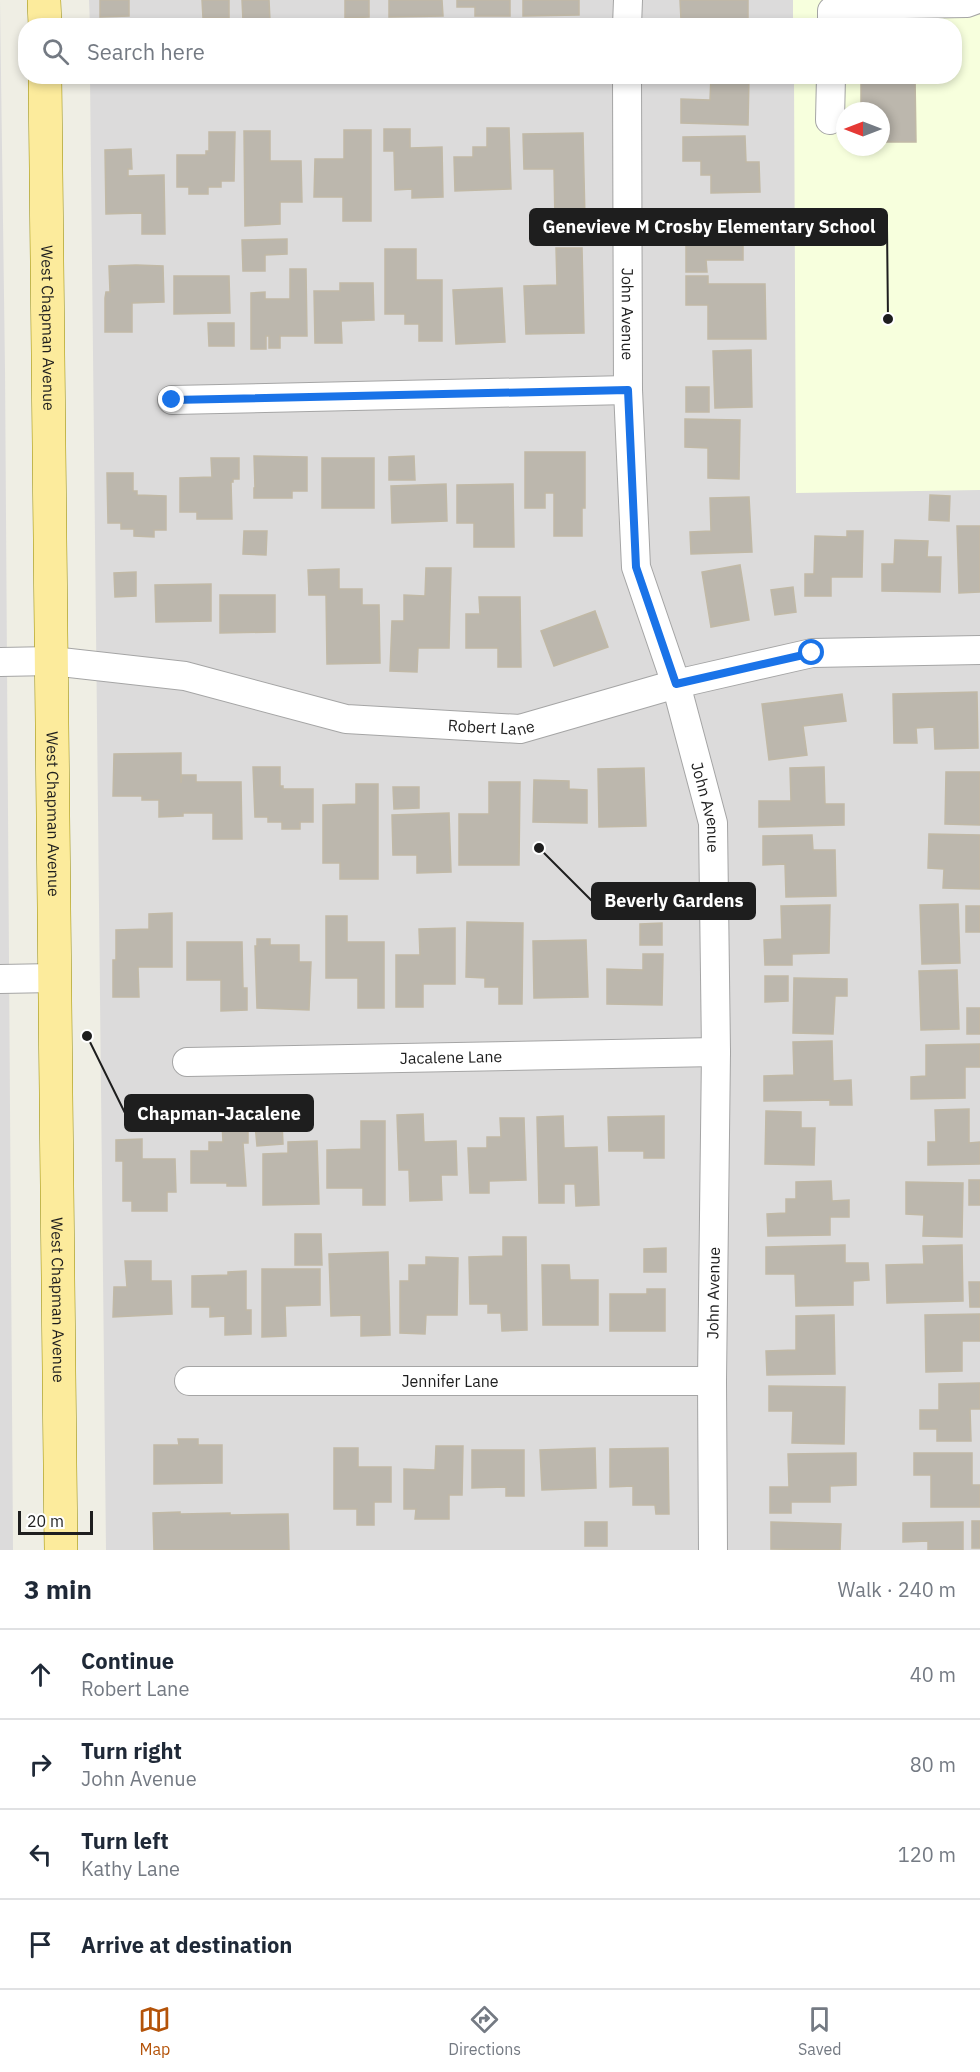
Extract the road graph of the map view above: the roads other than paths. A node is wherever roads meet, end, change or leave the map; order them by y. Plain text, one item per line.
1 (44, 0) edge
2 (628, 0) edge
3 (975, 0) edge
4 (45, 18) edge
5 (627, 18) edge
6 (832, 18) edge
7 (45, 84) edge
8 (627, 84) edge
9 (831, 84) edge
10 (830, 120) dead end
11 (628, 390) junction
12 (172, 400) dead end
13 (980, 650) edge
14 (52, 661) junction
15 (0, 662) edge
16 (676, 684) junction
17 (54, 978) junction
18 (0, 979) edge
19 (716, 1052) junction
20 (187, 1062) dead end
21 (189, 1381) dead end
22 (712, 1382) junction
23 (61, 1550) edge
24 (713, 1550) edge

1 - 4 main road
2 - 5 street
3 - 6 street
7 - 14 main road, West Chapman Avenue
8 - 11 street, John Avenue
9 - 10 street
11 - 12 street
11 - 16 street, John Avenue
13 - 16 street, Robert Lane
14 - 15 street, Robert Lane
14 - 16 street, Robert Lane
14 - 17 main road, West Chapman Avenue
16 - 19 street, John Avenue
17 - 18 street
17 - 23 main road, West Chapman Avenue
19 - 20 street, Jacalene Lane
19 - 22 street, John Avenue
21 - 22 street, Jennifer Lane
22 - 24 street, John Avenue

